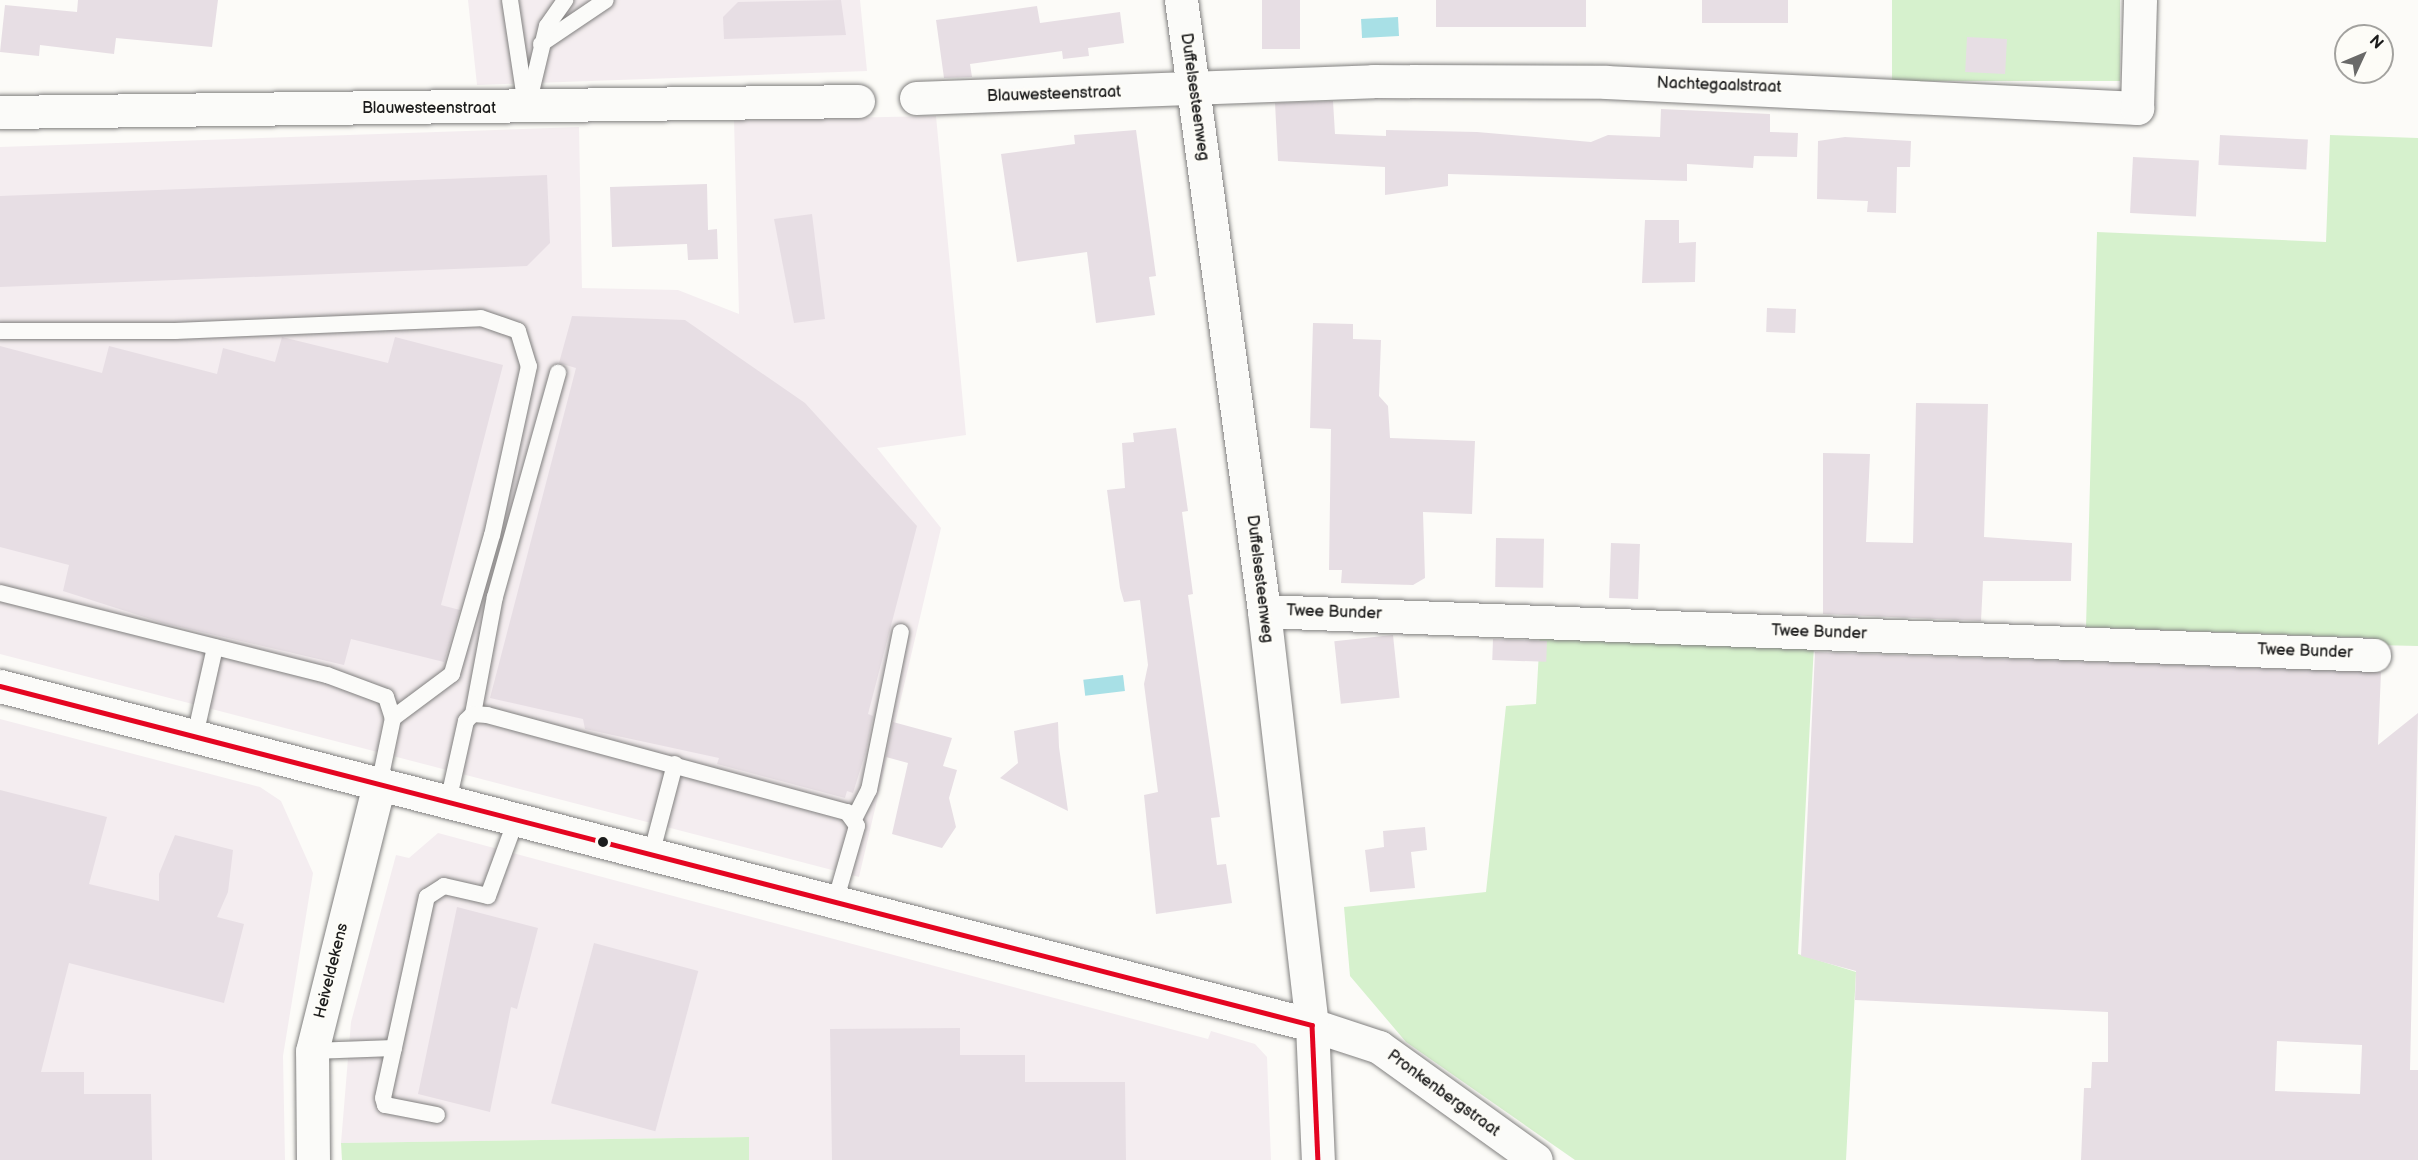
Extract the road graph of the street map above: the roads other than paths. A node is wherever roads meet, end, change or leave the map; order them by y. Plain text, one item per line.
1 (510, 0) edge
2 (565, 0) edge
3 (1181, 0) edge
4 (2140, 0) edge
5 (601, 1) edge
6 (541, 44) junction
7 (1193, 90) junction
8 (916, 98) dead end
9 (858, 101) dead end
10 (527, 109) junction
11 (0, 112) edge
12 (0, 331) edge
13 (558, 373) dead end
14 (0, 593) edge
15 (1264, 611) junction
16 (901, 632) dead end
17 (215, 647) junction
18 (2374, 655) dead end
19 (0, 686) edge
20 (472, 714) junction
21 (393, 718) junction
22 (195, 736) junction
23 (675, 764) junction
24 (379, 784) junction
25 (448, 802) junction
26 (854, 819) junction
27 (516, 820) junction
28 (651, 855) junction
29 (835, 902) junction
30 (1312, 1025) junction
31 (394, 1048) junction
32 (312, 1051) junction
33 (437, 1115) dead end
34 (313, 1160) edge
35 (1318, 1160) edge
36 (1536, 1160) edge

1 - 10 lane
2 - 6 lane
3 - 7 street, Duffelsesteenweg
4 - 7 street, Nachtegaalstraat
5 - 6 lane
6 - 10 lane
7 - 8 street, Blauwesteenstraat
7 - 15 street, Duffelsesteenweg
9 - 10 street, Blauwesteenstraat
10 - 11 street, Blauwesteenstraat
12 - 21 lane
13 - 20 lane
14 - 17 lane
15 - 18 street, Twee Bunder
15 - 30 street, Duffelsesteenweg
16 - 26 lane
17 - 21 lane
17 - 22 lane
19 - 22 street, Pronkenbergstraat
20 - 23 lane
20 - 25 lane
21 - 24 lane
22 - 24 street, Pronkenbergstraat
23 - 26 lane
23 - 28 lane
24 - 25 street, Pronkenbergstraat
24 - 32 street, Heiveldekens
25 - 27 street, Pronkenbergstraat
26 - 29 lane
27 - 28 street, Pronkenbergstraat
27 - 31 lane
28 - 29 street, Pronkenbergstraat
29 - 30 street, Pronkenbergstraat
30 - 35 street, Duffelsesteenweg
30 - 36 street, Pronkenbergstraat
31 - 32 lane
31 - 33 lane
32 - 34 street, Heiveldekens

